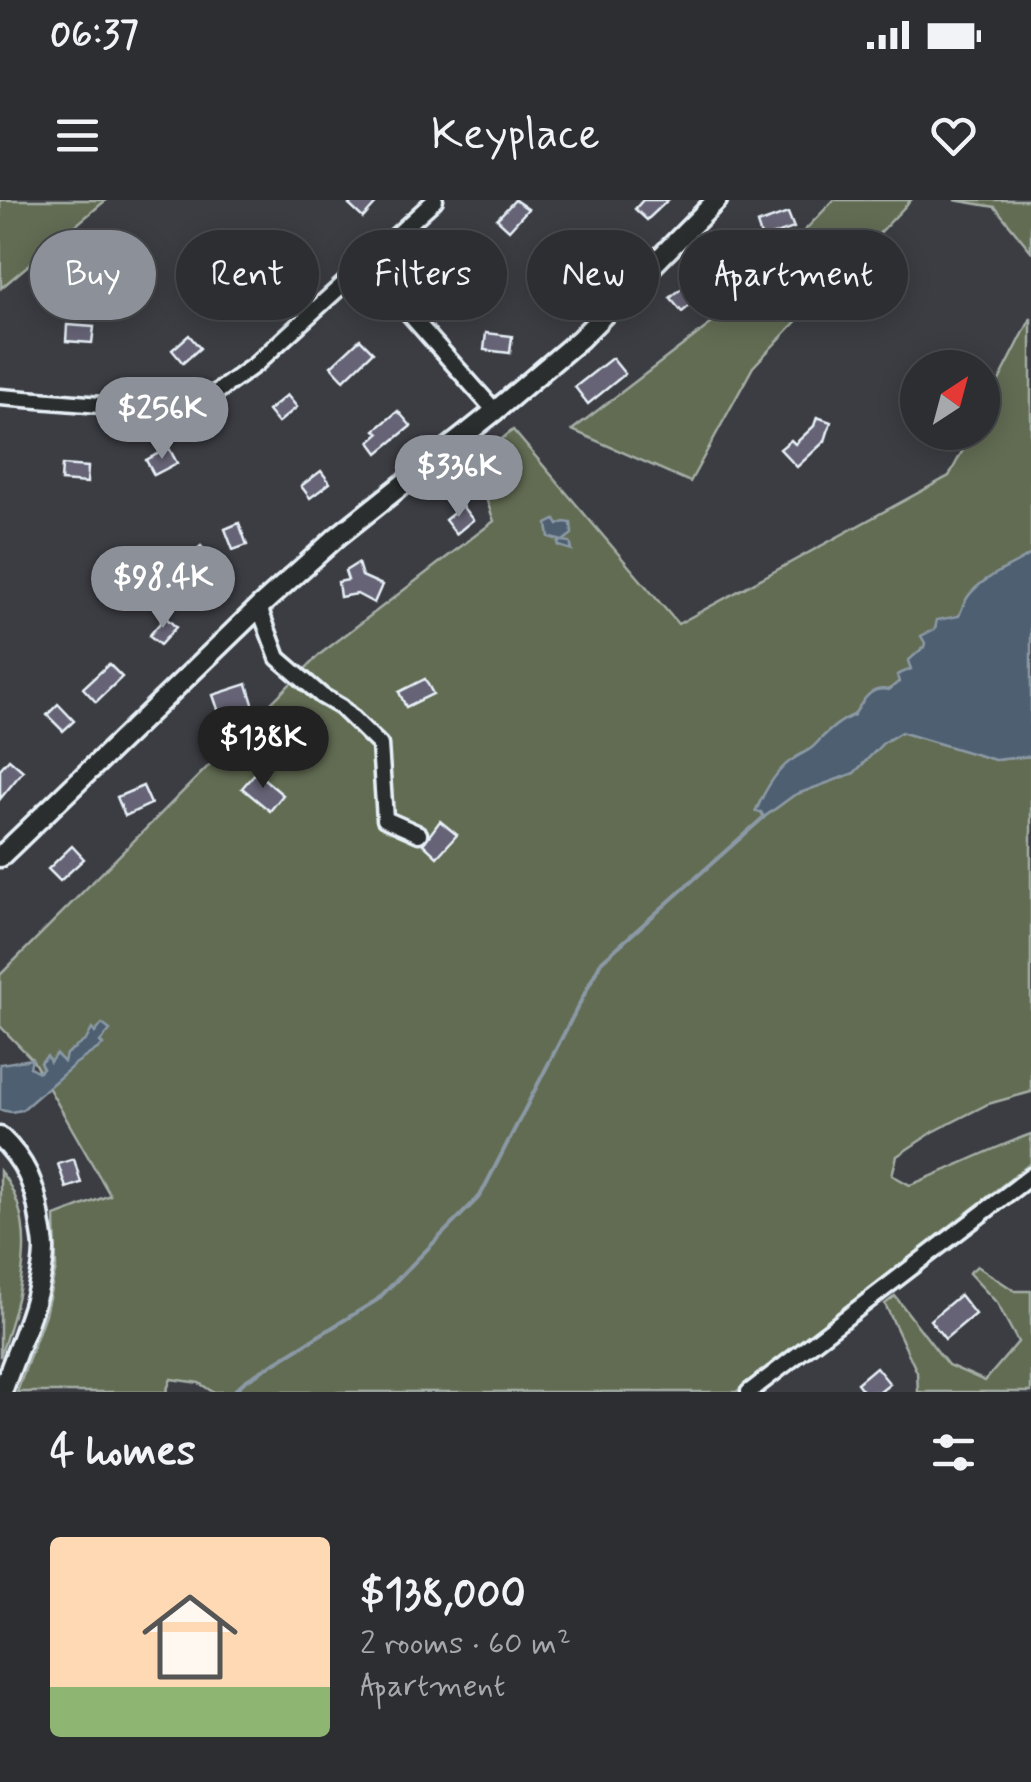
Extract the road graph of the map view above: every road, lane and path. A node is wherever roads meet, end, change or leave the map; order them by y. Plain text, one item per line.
1 (436, 200) edge
2 (717, 200) edge
3 (403, 230) edge
4 (339, 288) edge
5 (415, 320) edge
6 (0, 397) edge
7 (495, 411) junction
8 (260, 607) junction
9 (419, 834) dead end
10 (0, 857) edge
11 (0, 1137) edge
12 (1031, 1176) edge
13 (2, 1392) edge
14 (749, 1392) edge

1 - 3 street
2 - 7 main road
4 - 6 street
5 - 7 street
7 - 8 main road
8 - 9 street
8 - 10 main road
11 - 13 main road
12 - 14 street

